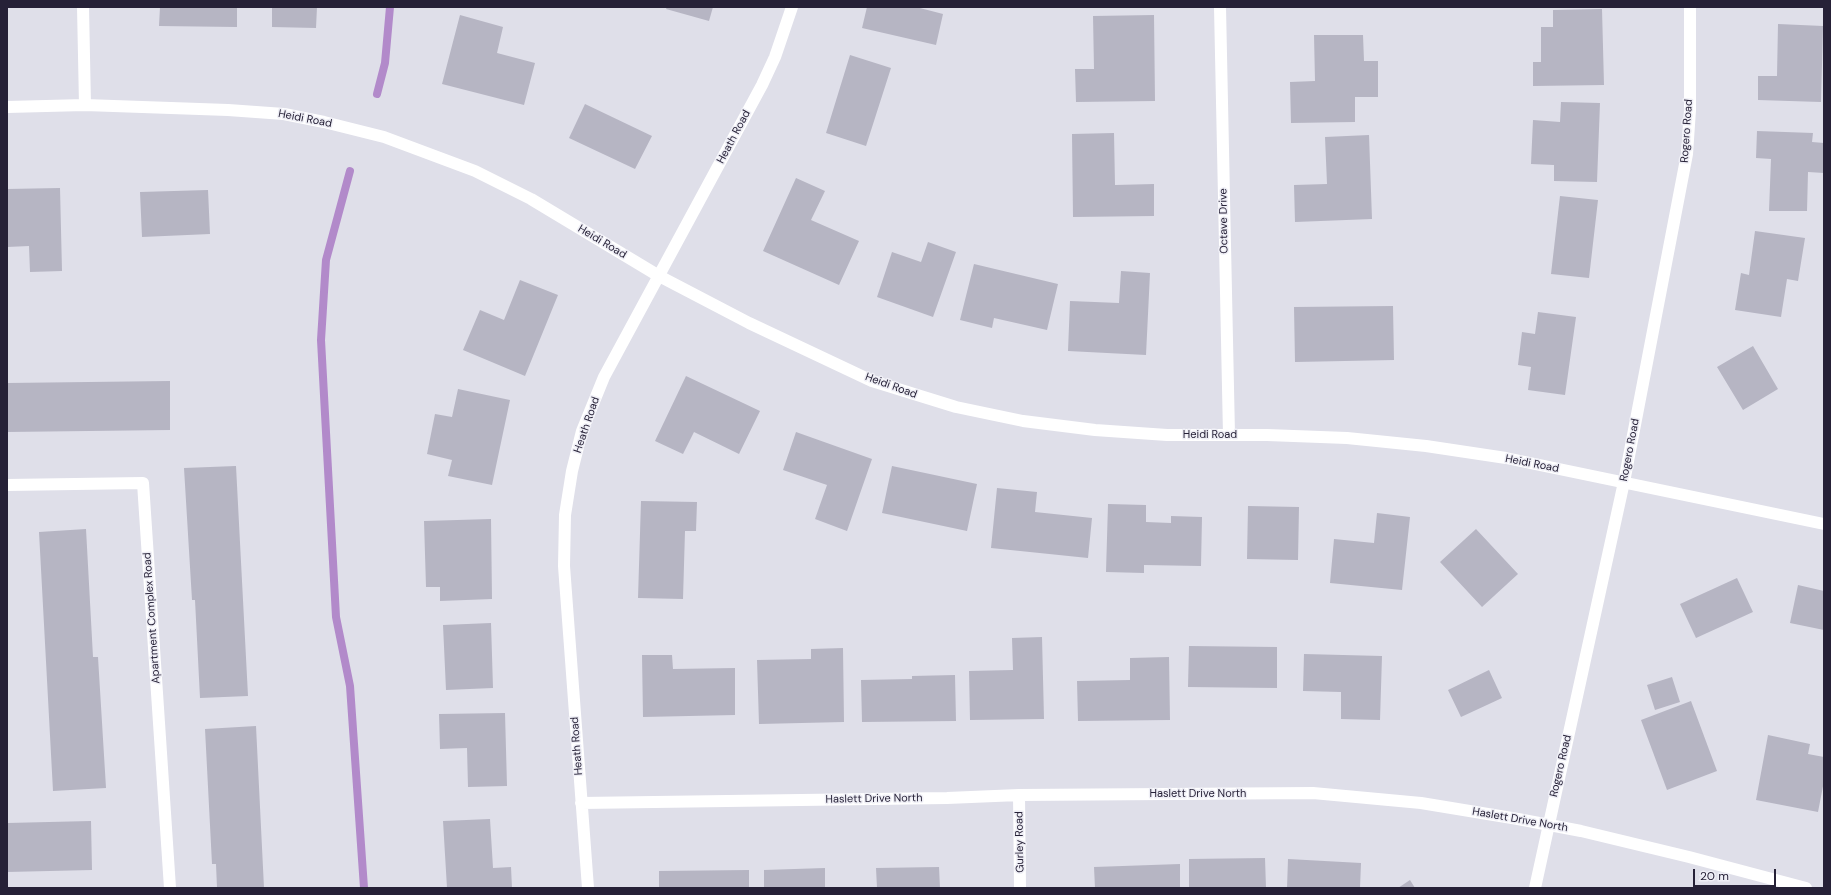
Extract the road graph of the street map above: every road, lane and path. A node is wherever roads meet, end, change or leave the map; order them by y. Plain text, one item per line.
1 (82, 7) edge
2 (792, 7) edge
3 (1220, 7) edge
4 (1690, 7) edge
5 (85, 105) junction
6 (7, 107) edge
7 (659, 276) junction
8 (1229, 435) junction
9 (1624, 482) junction
10 (7, 486) edge
11 (1824, 524) edge
12 (1019, 795) junction
13 (581, 803) junction
14 (1548, 825) junction
15 (170, 888) edge
16 (588, 888) edge
17 (1020, 888) edge
18 (1534, 888) edge
19 (1806, 888) edge

1 - 5 street
2 - 7 street, Heath Road
3 - 8 street, Octave Drive
4 - 9 street, Rogero Road
5 - 6 street, Heidi Road
5 - 7 street, Heidi Road
7 - 8 street, Heidi Road
7 - 13 street, Heath Road
8 - 9 street, Heidi Road
9 - 11 street, Heidi Road
9 - 14 street, Rogero Road
10 - 15 street, Apartment Complex Road
12 - 13 street, Haslett Drive North
12 - 14 street, Haslett Drive North
12 - 17 street, Gurley Road
13 - 16 street, Heath Road
14 - 18 street, Rogero Road
14 - 19 street, Haslett Drive North

